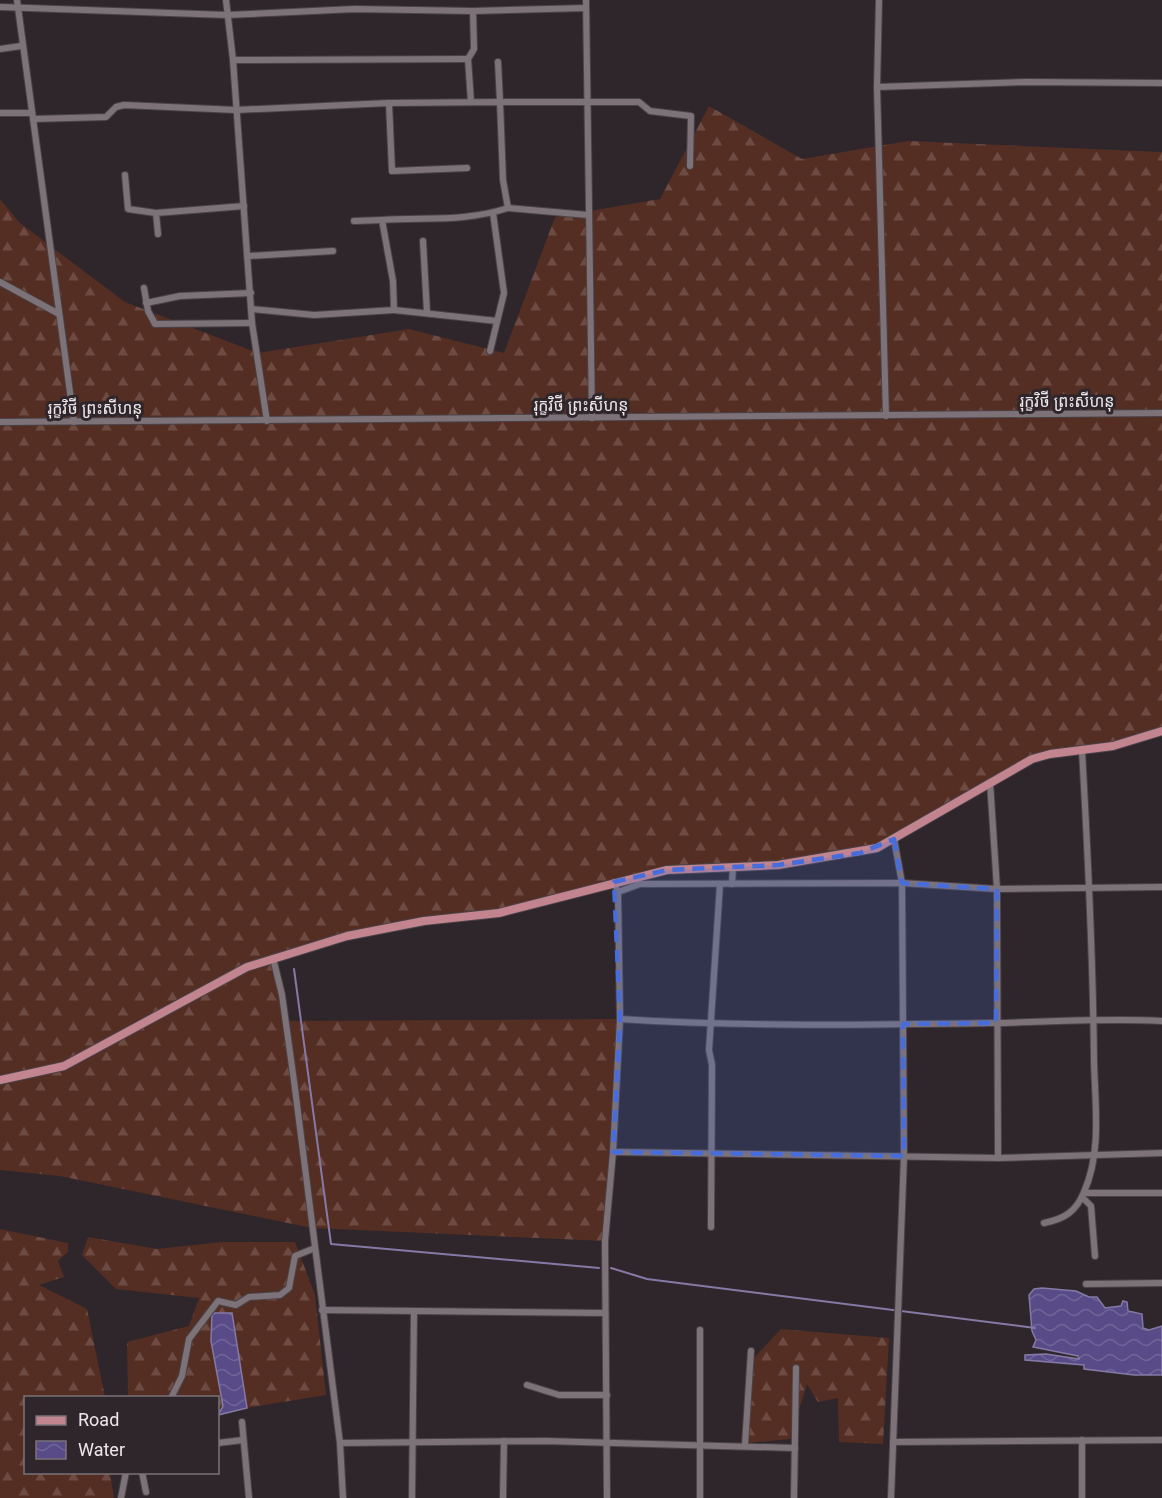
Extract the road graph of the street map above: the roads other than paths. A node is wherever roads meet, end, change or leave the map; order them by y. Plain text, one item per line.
1 (226, 0) edge
2 (586, 0) edge
3 (879, 0) edge
4 (17, 3) edge
5 (0, 7) edge
6 (586, 8) junction
7 (473, 10) junction
8 (227, 15) junction
9 (21, 46) junction
10 (0, 49) edge
11 (468, 59) junction
12 (233, 60) junction
13 (498, 62) dead end
14 (1162, 83) edge
15 (877, 87) junction
16 (471, 102) junction
17 (500, 102) junction
18 (389, 103) junction
19 (586, 103) junction
20 (236, 110) junction
21 (0, 113) edge
22 (33, 116) junction
23 (690, 166) dead end
24 (466, 168) dead end
25 (125, 175) dead end
26 (244, 206) junction
27 (508, 208) junction
28 (156, 213) junction
29 (493, 213) junction
30 (588, 215) junction
31 (382, 220) junction
32 (354, 221) dead end
33 (158, 234) dead end
34 (423, 242) dead end
35 (333, 251) dead end
36 (248, 256) junction
37 (0, 282) edge
38 (144, 288) dead end
39 (251, 293) junction
40 (146, 303) junction
41 (251, 309) junction
42 (394, 310) junction
43 (427, 312) junction
44 (59, 314) junction
45 (497, 321) junction
46 (252, 323) junction
47 (490, 351) dead end
48 (1162, 413) edge
49 (886, 416) junction
50 (592, 418) junction
51 (267, 421) junction
52 (0, 422) edge
53 (74, 422) junction
54 (1162, 730) edge
55 (1082, 752) junction
56 (990, 782) junction
57 (894, 839) junction
58 (733, 867) junction
59 (614, 882) junction
60 (902, 883) junction
61 (720, 884) junction
62 (732, 884) junction
63 (1162, 887) edge
64 (1089, 888) junction
65 (997, 889) junction
66 (618, 892) junction
67 (273, 958) junction
68 (620, 1019) junction
69 (1094, 1020) junction
70 (1162, 1021) edge
71 (996, 1023) junction
72 (903, 1024) junction
73 (711, 1025) junction
74 (0, 1080) edge
75 (613, 1152) junction
76 (1162, 1153) edge
77 (1095, 1154) junction
78 (711, 1155) junction
79 (904, 1156) junction
80 (998, 1158) junction
81 (1162, 1193) edge
82 (1083, 1195) junction
83 (1044, 1223) dead end
84 (711, 1227) dead end
85 (315, 1248) junction
86 (1095, 1256) dead end
87 (1162, 1283) edge
88 (1086, 1284) dead end
89 (322, 1310) junction
90 (414, 1311) junction
91 (605, 1313) junction
92 (700, 1330) dead end
93 (751, 1351) dead end
94 (796, 1368) dead end
95 (527, 1385) dead end
96 (607, 1395) junction
97 (172, 1396) edge
98 (242, 1422) dead end
99 (243, 1440) junction
100 (1082, 1440) junction
101 (1162, 1440) edge
102 (504, 1441) junction
103 (412, 1442) junction
104 (893, 1442) junction
105 (219, 1443) edge
106 (340, 1443) junction
107 (607, 1443) junction
108 (745, 1445) junction
109 (700, 1446) junction
110 (795, 1448) junction
111 (126, 1474) edge
112 (142, 1474) edge
113 (146, 1492) dead end
114 (121, 1498) edge
115 (249, 1498) edge
116 (344, 1498) edge
117 (412, 1498) edge
118 (503, 1498) edge
119 (607, 1498) edge
120 (700, 1498) edge
121 (794, 1498) edge
122 (891, 1498) edge
123 (1082, 1498) edge

1 - 8 street
2 - 6 street
3 - 15 street
4 - 5 street
4 - 8 street
4 - 9 street
6 - 7 street
6 - 19 street
7 - 8 street
7 - 11 street
8 - 12 street
9 - 10 street
9 - 22 street
11 - 12 street
11 - 16 street
12 - 20 street
13 - 17 street
14 - 15 street
15 - 49 street
16 - 17 street
16 - 18 street
17 - 19 street
17 - 27 street
18 - 20 street
18 - 24 street
19 - 23 street
19 - 30 street
20 - 22 street
20 - 26 street
21 - 22 street
22 - 44 street
25 - 28 street
26 - 28 street
26 - 36 street
27 - 29 street
27 - 30 street
28 - 33 street
29 - 31 street
29 - 45 street
30 - 50 street
31 - 32 street
31 - 42 street
34 - 43 street
35 - 36 street
36 - 39 street
37 - 44 street
38 - 40 street
39 - 40 street
39 - 41 street
40 - 46 street
41 - 42 street
41 - 46 street
42 - 43 street
43 - 45 street
44 - 53 street
45 - 47 street
46 - 51 street
48 - 49 street, រុក្ខវិថី ព្រះសីហនុ
49 - 50 street, រុក្ខវិថី ព្រះសីហនុ
50 - 51 street, រុក្ខវិថី ព្រះសីហនុ
51 - 53 street, រុក្ខវិថី ព្រះសីហនុ
52 - 53 street, រុក្ខវិថី ព្រះសីហនុ
54 - 55 main road
55 - 56 main road
55 - 64 street
56 - 57 main road
56 - 65 street
57 - 58 main road
57 - 60 street
58 - 59 main road
58 - 62 street
59 - 66 street
59 - 67 main road
60 - 62 street
60 - 65 street
60 - 72 street
61 - 62 street
61 - 66 street
61 - 73 street
63 - 64 street
64 - 65 street
64 - 69 street
65 - 71 street
66 - 68 street
67 - 74 main road
67 - 85 street
68 - 73 street
68 - 75 street
69 - 70 street
69 - 71 street
69 - 77 street
71 - 72 street
71 - 80 street
72 - 73 street
72 - 79 street
73 - 78 street
75 - 78 street
75 - 91 street
76 - 77 street
77 - 80 street
77 - 82 street
78 - 79 street
78 - 84 street
79 - 80 street
79 - 104 street
81 - 82 street
82 - 83 street
82 - 86 street
85 - 89 street
85 - 97 street
87 - 88 street
89 - 90 street
89 - 106 street
90 - 91 street
90 - 103 street
91 - 96 street
92 - 109 street
93 - 108 street
94 - 110 street
95 - 96 street
96 - 107 street
98 - 99 street
99 - 105 street
99 - 115 street
100 - 101 street
100 - 104 street
100 - 123 street
102 - 103 street
102 - 107 street
102 - 118 street
103 - 106 street
103 - 117 street
104 - 122 street
106 - 116 street
107 - 109 street
107 - 119 street
108 - 109 street
108 - 110 street
109 - 120 street
110 - 121 street
111 - 114 street
112 - 113 street

